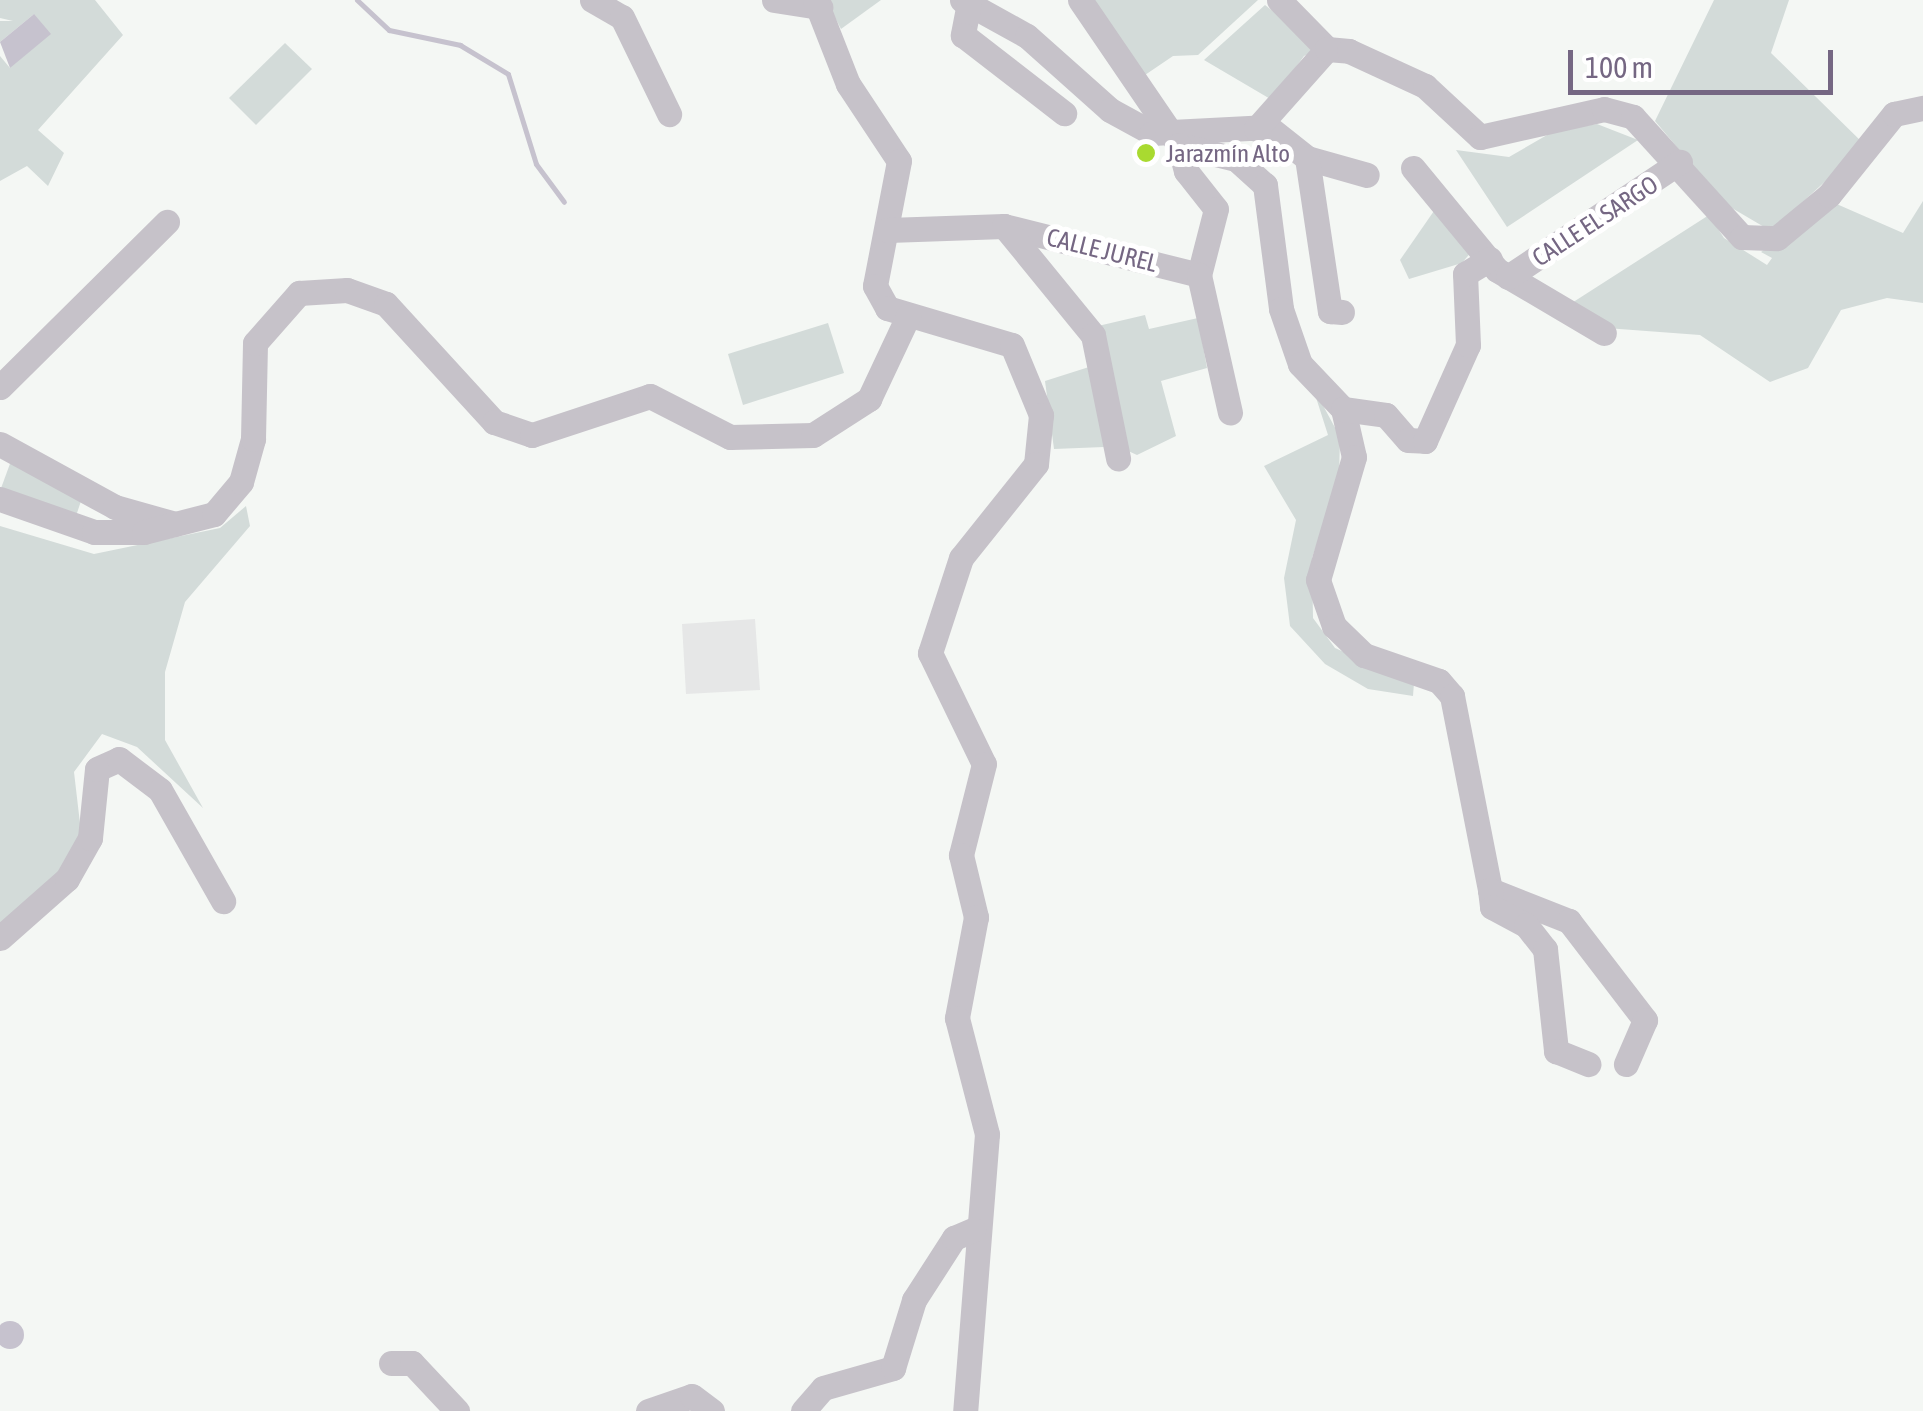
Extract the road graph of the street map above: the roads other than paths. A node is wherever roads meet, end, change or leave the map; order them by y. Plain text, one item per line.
1 (592, 0) edge
2 (774, 0) edge
3 (1080, 0) edge
4 (1280, 0) edge
5 (966, 2) edge
6 (817, 4) edge
7 (1327, 49) junction
8 (1923, 108) edge
9 (1064, 112) dead end
10 (668, 114) dead end
11 (1256, 128) junction
12 (1176, 139) junction
13 (1307, 158) junction
14 (1680, 162) junction
15 (1413, 168) dead end
16 (1367, 176) dead end
17 (167, 222) dead end
18 (1004, 226) junction
19 (888, 230) junction
20 (1499, 268) junction
21 (1199, 275) junction
22 (1342, 312) dead end
23 (908, 316) junction
24 (1604, 333) dead end
25 (0, 387) edge
26 (1343, 409) junction
27 (1230, 413) dead end
28 (1, 450) edge
29 (1118, 458) dead end
30 (0, 499) edge
31 (180, 525) junction
32 (1490, 890) junction
33 (223, 901) dead end
34 (0, 938) edge
35 (1588, 1064) dead end
36 (1626, 1064) dead end
37 (973, 1230) junction
38 (391, 1362) dead end
39 (457, 1411) edge
40 (648, 1411) edge
41 (712, 1411) edge
42 (803, 1411) edge
43 (966, 1411) edge

1 - 10 street
2 - 6 street
3 - 12 street
4 - 7 street
5 - 9 street
5 - 12 street
6 - 19 street
7 - 11 street
7 - 14 street
8 - 14 street
11 - 12 street
11 - 13 street
12 - 21 street
12 - 26 street
13 - 16 street
13 - 22 street
14 - 20 street, CALLE EL SARGO
15 - 20 street
17 - 25 street
18 - 19 street, CALLE JUREL
18 - 21 street, CALLE JUREL
18 - 29 street
19 - 23 street
20 - 24 street
20 - 26 street
21 - 27 street
23 - 31 street
23 - 37 street
26 - 32 street
28 - 31 street
30 - 31 street
32 - 35 street
32 - 36 street
33 - 34 street
37 - 42 street
37 - 43 street
38 - 39 street
40 - 41 street

